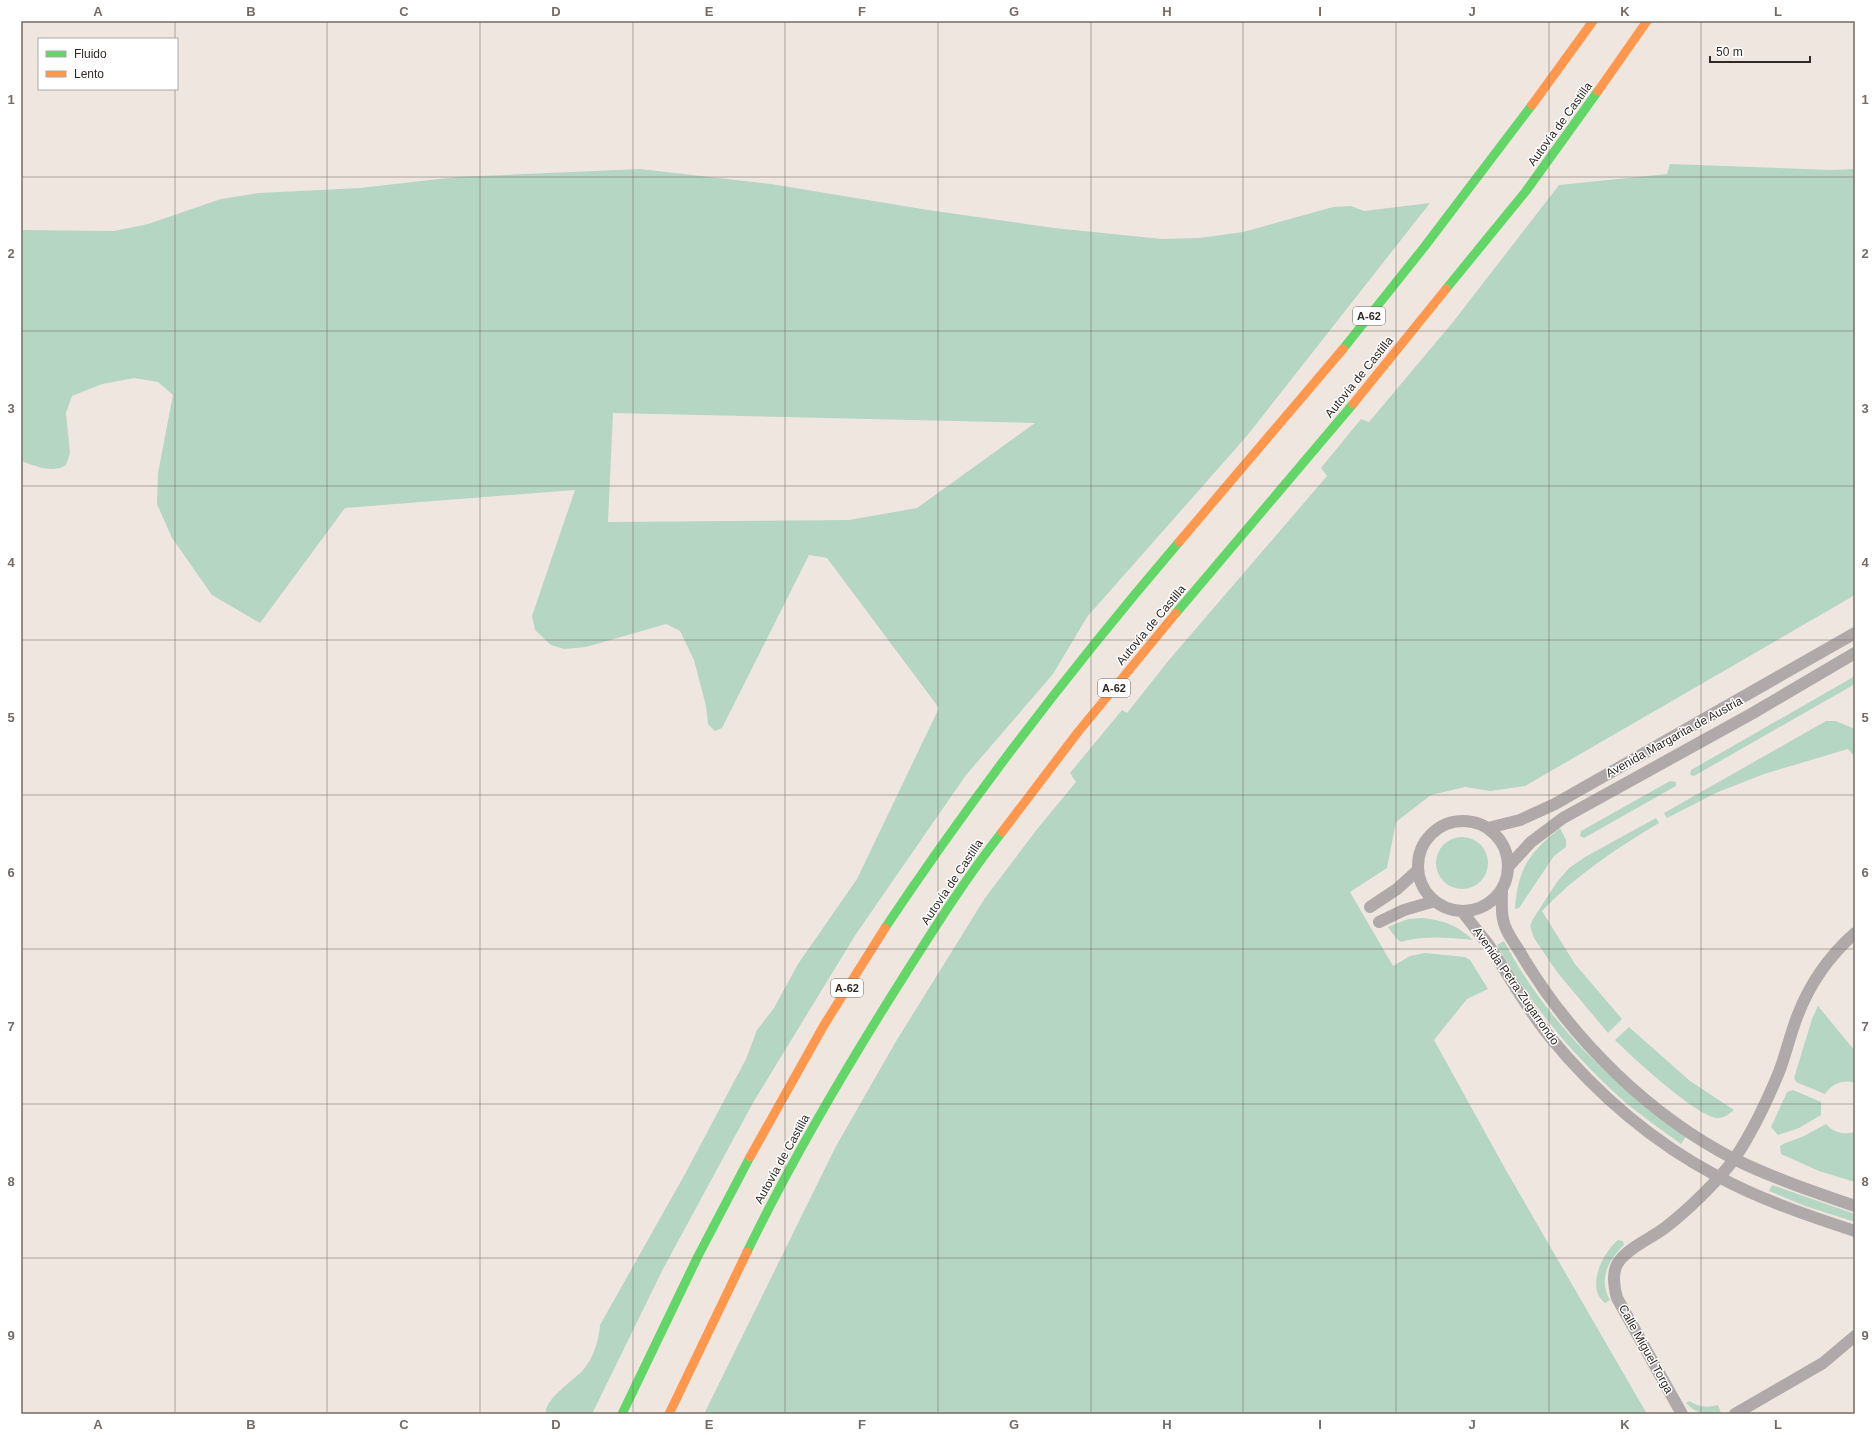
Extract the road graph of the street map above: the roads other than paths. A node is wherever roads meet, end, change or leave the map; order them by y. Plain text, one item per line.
1 (1593, 21) edge
2 (1647, 21) edge
3 (1855, 633) edge
4 (1855, 653) edge
5 (1488, 828) junction
6 (1508, 867) junction
7 (1418, 870) junction
8 (1502, 889) junction
9 (1435, 901) junction
10 (1370, 907) dead end
11 (1462, 911) junction
12 (1379, 922) dead end
13 (1855, 933) edge
14 (1734, 1158) junction
15 (1718, 1177) junction
16 (1855, 1206) edge
17 (1855, 1231) edge
18 (658, 1335) junction
19 (1855, 1336) edge
20 (696, 1355) junction
21 (615, 1414) edge
22 (622, 1414) edge
23 (669, 1414) edge
24 (673, 1414) edge
25 (1682, 1414) edge
26 (1735, 1414) edge

1 - 18 highway, A-62
2 - 20 highway, Autovía de Castilla / A-62
3 - 5 street, Avenida Margarita de Austria
4 - 6 street, Avenida Margarita de Austria
5 - 6 street
5 - 7 street
6 - 8 street
7 - 9 street
7 - 10 street
8 - 11 street
8 - 14 street, Avenida Petra Zugarrondo
9 - 11 street
9 - 12 street
11 - 15 street, Avenida Petra Zugarrondo
13 - 14 street
14 - 15 street
14 - 16 street, Avenida Petra Zugarrondo
15 - 17 street, Avenida Petra Zugarrondo
15 - 25 street, Calle Miguel Torga
18 - 21 highway
18 - 22 highway, A-62
19 - 26 street
20 - 23 highway, Autovía de Castilla / A-62
20 - 24 highway

